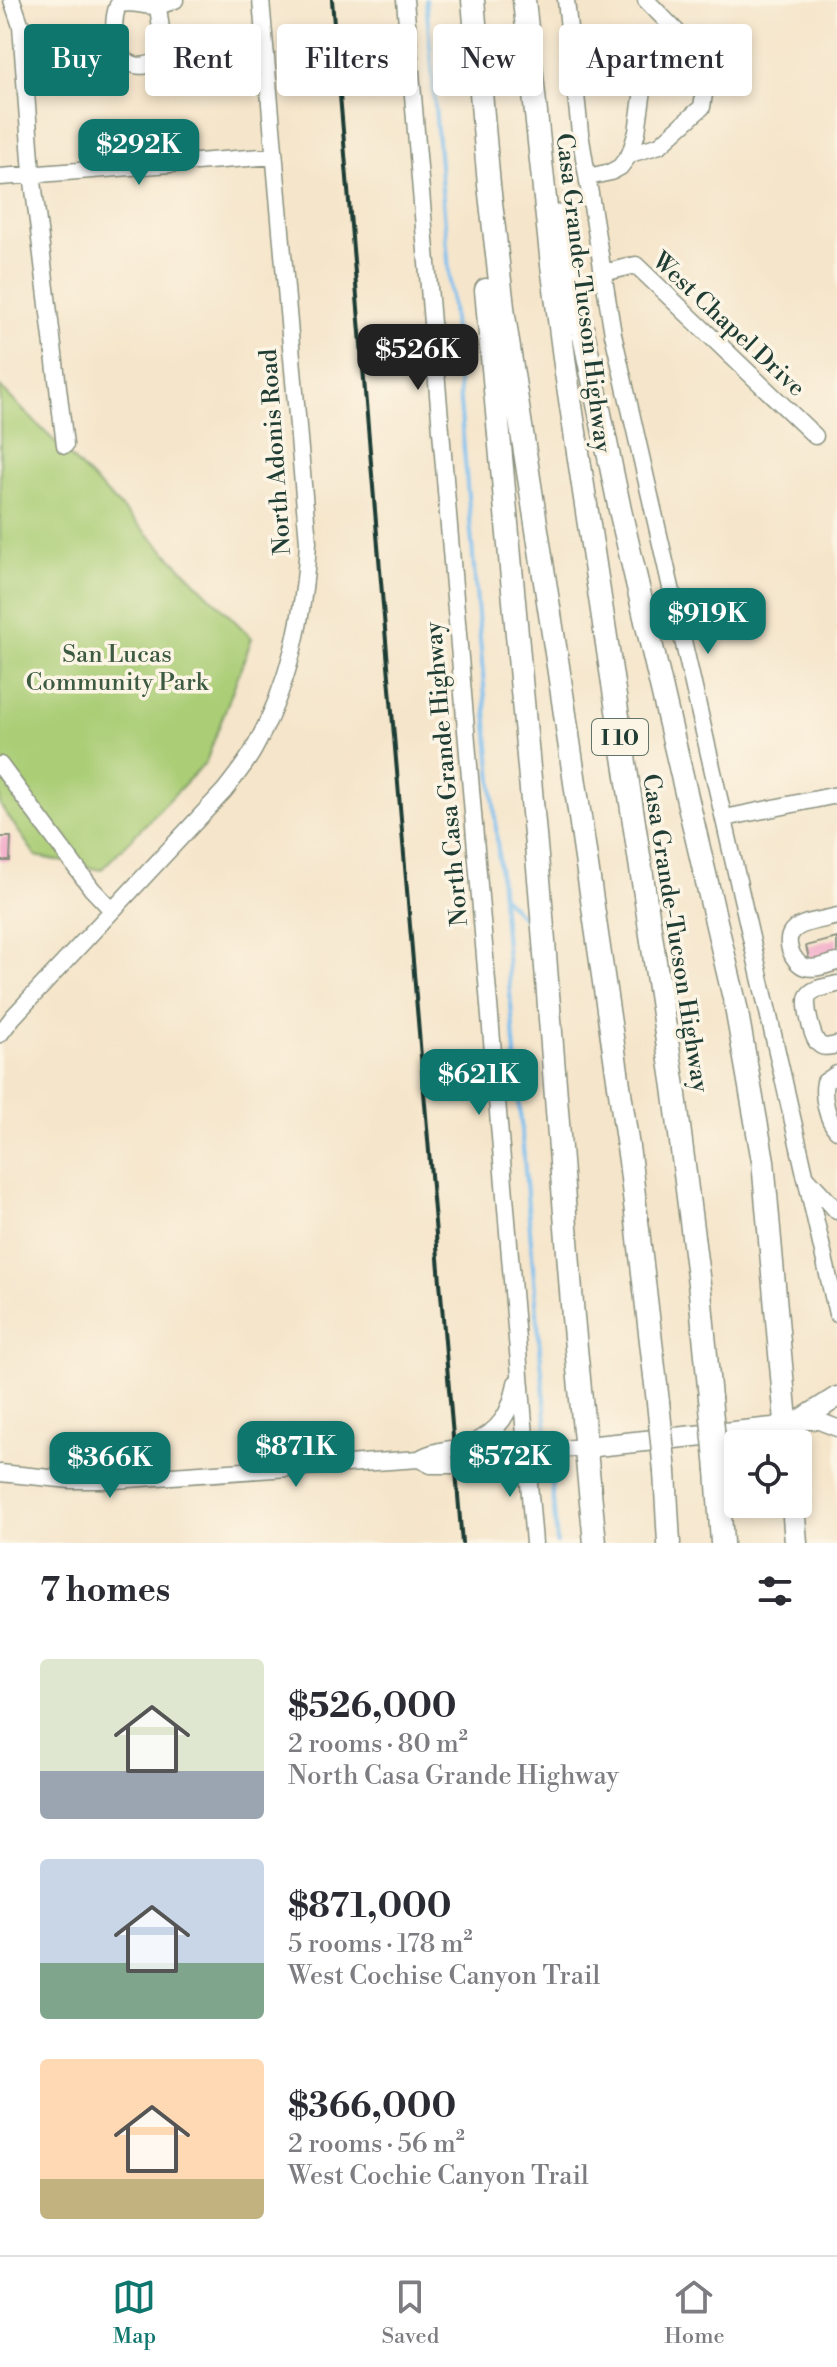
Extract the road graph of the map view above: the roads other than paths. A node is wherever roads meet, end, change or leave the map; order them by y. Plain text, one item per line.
1 (12, 0) edge
2 (175, 0) edge
3 (261, 0) edge
4 (405, 0) edge
5 (473, 0) edge
6 (524, 0) edge
7 (566, 0) edge
8 (646, 0) edge
9 (0, 1) edge
10 (158, 7) junction
11 (160, 24) edge
12 (526, 24) edge
13 (669, 24) edge
14 (261, 54) edge
15 (266, 54) junction
16 (145, 66) edge
17 (533, 96) edge
18 (535, 96) edge
19 (642, 96) edge
20 (704, 96) edge
21 (630, 154) junction
22 (274, 156) junction
23 (32, 173) junction
24 (0, 177) edge
25 (588, 177) junction
26 (489, 185) junction
27 (603, 273) junction
28 (815, 436) dead end
29 (65, 445) dead end
30 (0, 765) edge
31 (837, 795) edge
32 (725, 818) junction
33 (112, 910) junction
34 (837, 916) edge
35 (837, 962) edge
36 (837, 984) edge
37 (837, 992) edge
38 (0, 1034) edge
39 (831, 1046) edge
40 (837, 1064) edge
41 (831, 1078) edge
42 (837, 1130) edge
43 (805, 1176) junction
44 (837, 1211) edge
45 (837, 1314) edge
46 (518, 1343) junction
47 (837, 1397) edge
48 (837, 1428) edge
49 (791, 1430) edge
50 (724, 1434) edge
51 (586, 1447) junction
52 (455, 1450) junction
53 (541, 1450) junction
54 (419, 1459) junction
55 (0, 1473) edge
56 (794, 1518) edge
57 (534, 1543) edge
58 (595, 1543) edge
59 (669, 1543) edge
60 (722, 1543) edge
61 (796, 1543) edge

1 - 9 street
1 - 23 street
2 - 10 street
3 - 15 street, North Adonis Road
4 - 46 street, North Casa Grande Highway
5 - 26 highway, I 10
6 - 12 highway, Casa Grande-Tucson Highway / I 10
7 - 25 street
8 - 13 street
10 - 11 street
10 - 16 street
14 - 15 street
15 - 22 street, North Adonis Road
17 - 60 highway, Casa Grande-Tucson Highway / I 10, bridge
18 - 49 highway
19 - 21 street
20 - 21 street
21 - 25 street
22 - 23 street
22 - 33 street, North Adonis Road
23 - 24 street
23 - 29 street
25 - 27 street
26 - 51 highway
26 - 59 highway, I 10, bridge
27 - 28 street, West Chapel Drive
27 - 32 street
30 - 33 street
31 - 32 street
32 - 43 street
33 - 38 street, North Adonis Road
34 - 35 street
36 - 39 street
37 - 39 street
40 - 41 street
41 - 42 street
43 - 44 street
43 - 45 street
46 - 52 street
46 - 53 street, North Casa Grande Highway
47 - 49 main road
48 - 49 street
50 - 51 main road
51 - 53 street
51 - 58 highway
52 - 53 street
52 - 54 street
53 - 54 street
53 - 57 street, North Casa Grande Highway
54 - 55 street
56 - 61 highway

